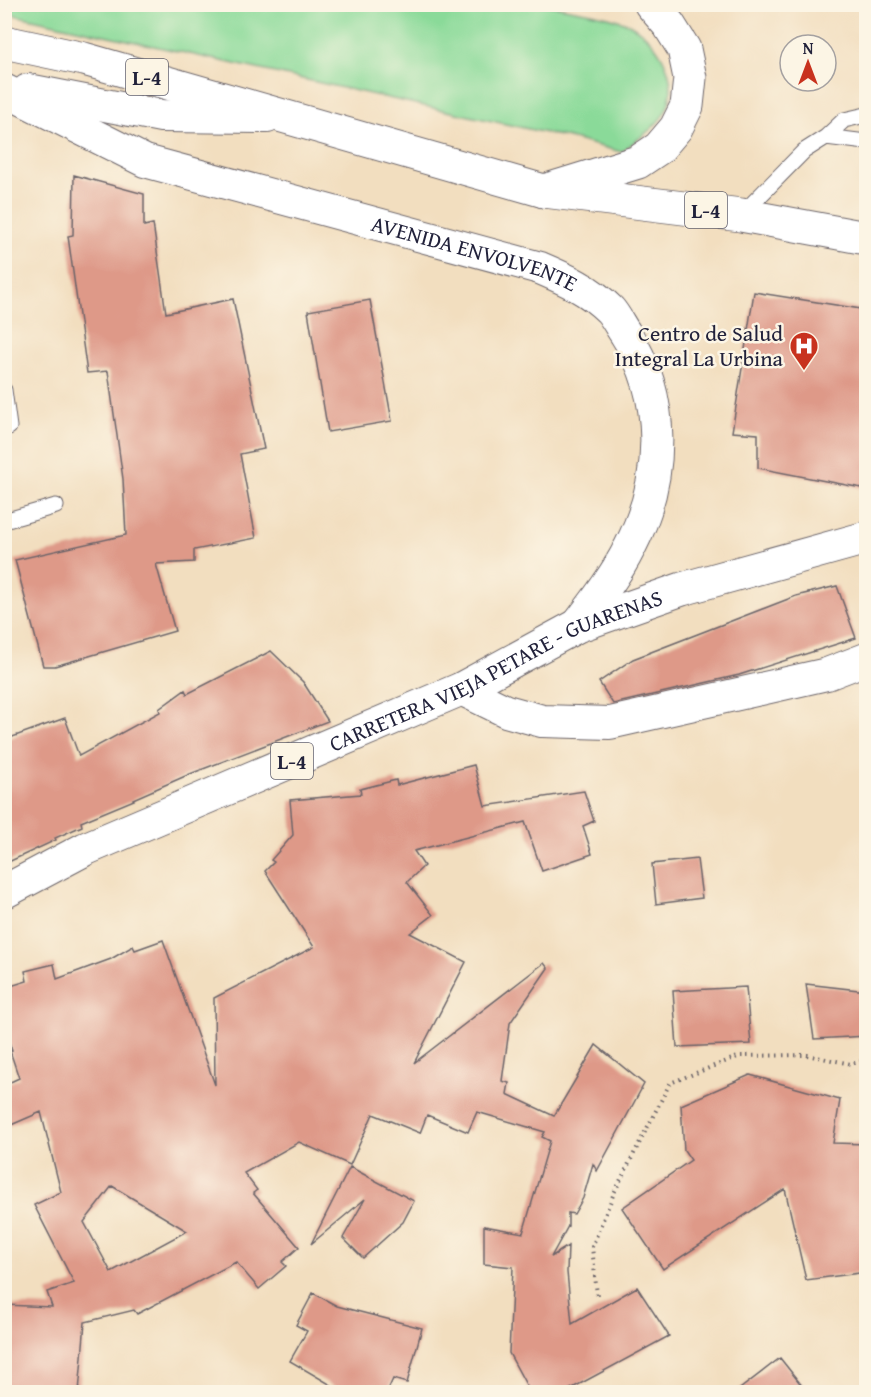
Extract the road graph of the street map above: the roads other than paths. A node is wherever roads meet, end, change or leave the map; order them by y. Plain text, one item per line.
1 (651, 4) edge
2 (4, 42) edge
3 (4, 88) edge
4 (867, 115) edge
5 (289, 117) junction
6 (826, 137) junction
7 (867, 142) edge
8 (544, 191) junction
9 (741, 215) junction
10 (867, 238) edge
11 (4, 390) edge
12 (9, 427) dead end
13 (56, 506) dead end
14 (4, 521) edge
15 (867, 538) edge
16 (577, 626) junction
17 (867, 660) edge
18 (461, 689) junction
19 (4, 892) edge

1 - 8 main road
2 - 5 main road, AVENIDA ENVOLVENTE / L-4
3 - 5 street, AVENIDA ENVOLVENTE / L-4
3 - 16 street, AVENIDA ENVOLVENTE
4 - 6 lane
5 - 8 main road, AVENIDA ENVOLVENTE / L-4
6 - 7 lane
6 - 9 lane
8 - 9 main road, AVENIDA ENVOLVENTE / L-4
9 - 10 main road, AVENIDA ENVOLVENTE / L-4
11 - 12 lane
13 - 14 lane
15 - 16 main road, CARRETERA VIEJA PETARE - GUARENAS / L-4
16 - 18 main road, CARRETERA VIEJA PETARE - GUARENAS / L-4
17 - 18 street
18 - 19 main road, CARRETERA VIEJA PETARE - GUARENAS / L-4

